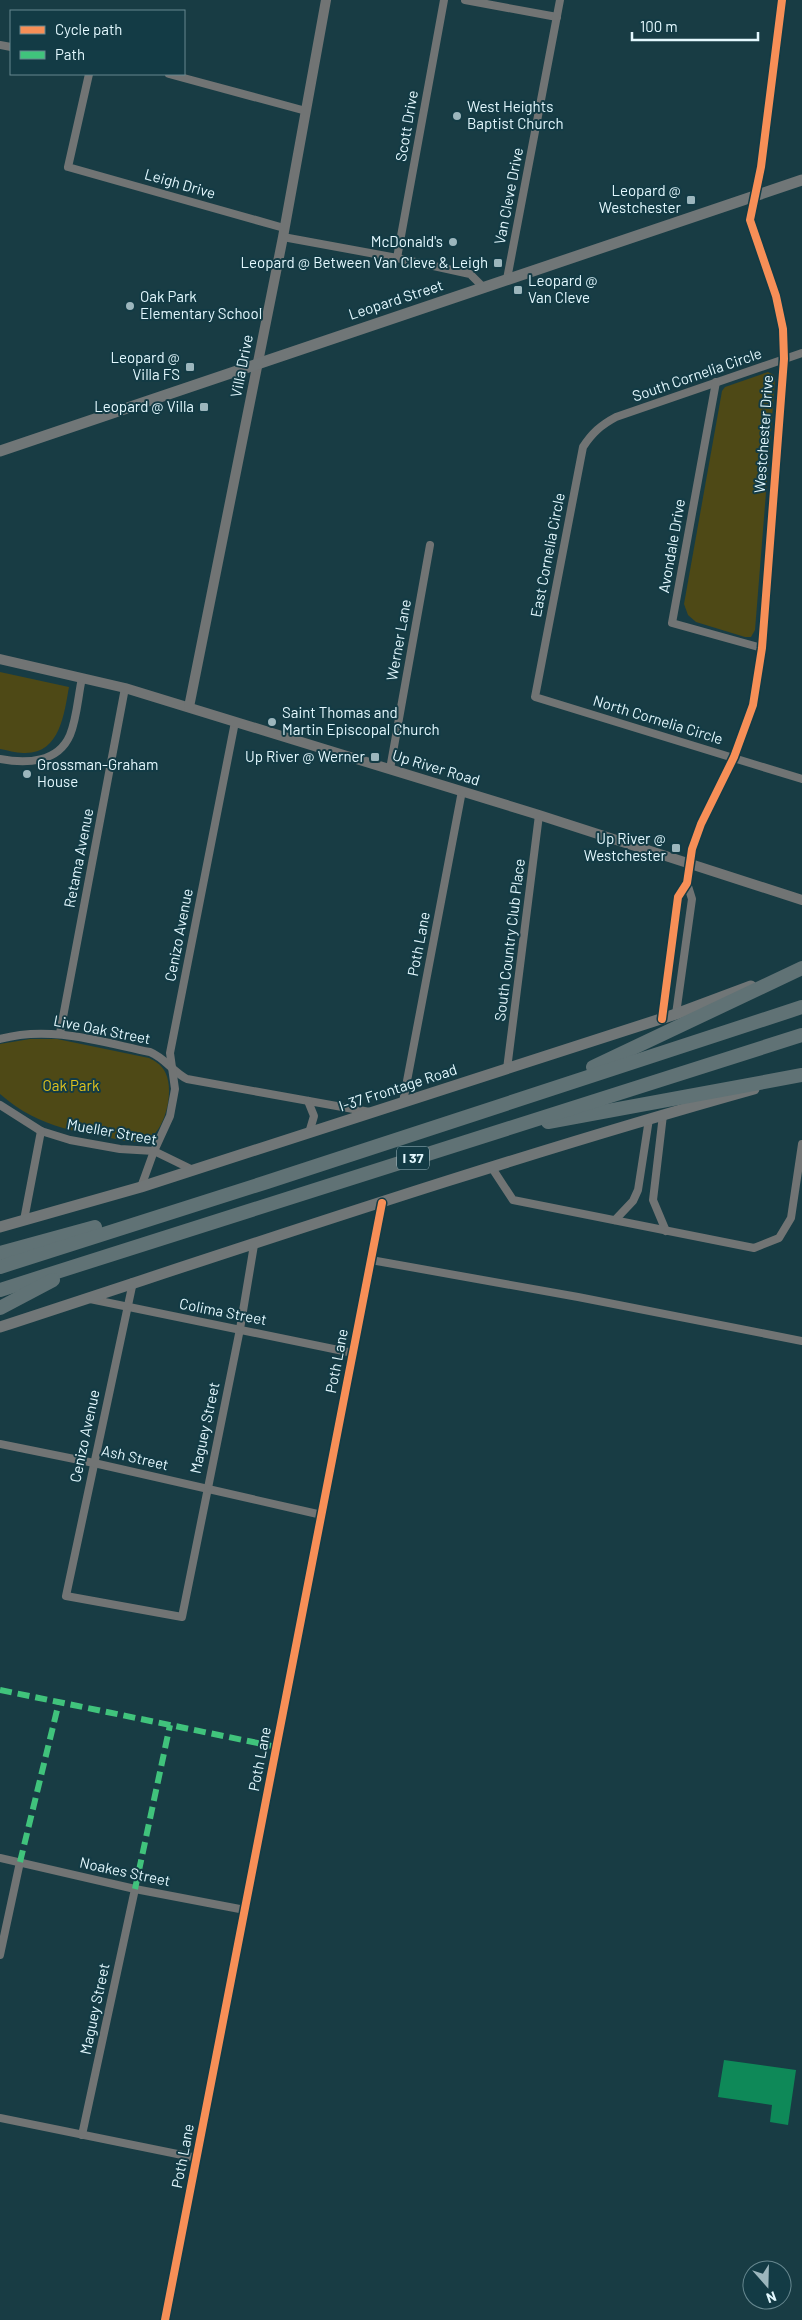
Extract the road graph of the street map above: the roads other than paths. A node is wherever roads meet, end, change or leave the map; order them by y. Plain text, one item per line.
1 (326, 0) edge
2 (444, 0) edge
3 (465, 0) edge
4 (560, 0) edge
5 (782, 0) edge
6 (557, 16) junction
7 (89, 75) edge
8 (173, 75) edge
9 (306, 111) junction
10 (802, 180) edge
11 (754, 196) junction
12 (283, 232) junction
13 (397, 258) junction
14 (507, 279) junction
15 (483, 287) junction
16 (802, 353) edge
17 (784, 359) junction
18 (258, 363) junction
19 (716, 382) junction
20 (601, 424) joint
21 (0, 443) edge
22 (16, 446) junction
23 (0, 452) edge
24 (430, 545) dead end
25 (762, 648) junction
26 (0, 659) edge
27 (82, 678) junction
28 (125, 688) junction
29 (535, 697) joint
30 (189, 708) junction
31 (235, 722) junction
32 (734, 757) junction
33 (2, 762) edge
34 (390, 769) junction
35 (802, 779) edge
36 (462, 792) junction
37 (539, 815) junction
38 (689, 864) junction
39 (687, 883) junction
40 (802, 900) edge
41 (802, 967) edge
42 (802, 1007) edge
43 (676, 1014) junction
44 (662, 1019) junction
45 (60, 1033) junction
46 (802, 1035) edge
47 (0, 1038) edge
48 (172, 1068) junction
49 (507, 1069) junction
50 (802, 1076) edge
51 (541, 1092) junction
52 (308, 1100) junction
53 (403, 1102) junction
54 (0, 1105) edge
55 (371, 1112) junction
56 (663, 1115) junction
57 (649, 1119) junction
58 (520, 1124) junction
59 (41, 1130) junction
60 (309, 1133) junction
61 (802, 1144) edge
62 (154, 1151) junction
63 (492, 1168) junction
64 (193, 1170) junction
65 (642, 1179) junction
66 (655, 1181) junction
67 (141, 1187) junction
68 (382, 1203) junction
69 (184, 1209) junction
70 (24, 1220) junction
71 (615, 1220) junction
72 (0, 1227) edge
73 (666, 1231) junction
74 (254, 1245) junction
75 (0, 1253) edge
76 (371, 1260) junction
77 (87, 1262) junction
78 (0, 1267) edge
79 (133, 1282) junction
80 (0, 1290) edge
81 (88, 1298) junction
82 (126, 1307) junction
83 (0, 1308) edge
84 (0, 1328) edge
85 (240, 1329) junction
86 (802, 1341) edge
87 (353, 1353) junction
88 (0, 1444) edge
89 (94, 1463) junction
90 (207, 1488) junction
91 (322, 1515) junction
92 (182, 1617) joint
93 (0, 1858) edge
94 (20, 1862) junction
95 (135, 1889) junction
96 (245, 1910) junction
97 (0, 1955) edge
98 (0, 2118) edge
99 (82, 2135) junction
100 (197, 2158) junction
101 (165, 2320) edge

1 - 9 street, Villa Drive
2 - 13 street, Scott Drive
3 - 6 street
4 - 6 street, Van Cleve Drive
5 - 11 street, Westchester Drive
6 - 14 street, Van Cleve Drive
7 - 12 street, Leigh Drive
8 - 9 street
9 - 12 street, Villa Drive
10 - 11 main road, Leopard Street
11 - 14 main road, Leopard Street
11 - 17 street, Westchester Drive
12 - 13 street, Leigh Drive
12 - 18 street, Villa Drive
13 - 15 street, Leigh Drive
14 - 15 main road, Leopard Street
15 - 18 main road, Leopard Street
16 - 17 street, South Cornelia Circle
17 - 19 street, South Cornelia Circle
17 - 25 street, Westchester Drive
18 - 22 main road, Leopard Street
18 - 30 street, Villa Drive
19 - 20 street, South Cornelia Circle
19 - 25 street, Avondale Drive
20 - 29 street, East Cornelia Circle
21 - 22 main road
22 - 23 main road, Leopard Street
24 - 34 street, Werner Lane
25 - 32 street, Westchester Drive
26 - 27 street, Up River Road
27 - 28 street, Up River Road
27 - 33 street
28 - 30 street, Up River Road
28 - 45 street, Retama Avenue
29 - 32 street, North Cornelia Circle
30 - 31 street, Up River Road
31 - 34 street, Up River Road
31 - 48 street, Cenizo Avenue
32 - 35 street, North Cornelia Circle
32 - 38 street, Westchester Drive
34 - 36 street, Up River Road
36 - 37 street, Up River Road
36 - 53 street, Poth Lane
37 - 38 street, Up River Road
37 - 49 street, South Country Club Place
38 - 39 street, Westchester Drive
38 - 40 street, Up River Road
39 - 43 street
39 - 44 street
41 - 43 main road, I-37 Frontage Road
41 - 51 highway
42 - 51 highway, I 37
43 - 44 main road, I-37 Frontage Road
44 - 49 main road, I-37 Frontage Road
45 - 47 street, Live Oak Street
45 - 48 street, Live Oak Street
46 - 58 highway, I 37
48 - 52 street, Live Oak Street
48 - 62 street, Cenizo Avenue
49 - 53 main road, I-37 Frontage Road
50 - 56 main road
50 - 58 highway
51 - 69 highway, I 37
52 - 55 street, Live Oak Street
52 - 60 street
53 - 55 main road, I-37 Frontage Road
54 - 59 street, Mueller Street
55 - 60 main road, I-37 Frontage Road
56 - 57 main road
56 - 66 street
57 - 63 main road
57 - 65 street
58 - 77 highway, I 37
59 - 62 street, Mueller Street
59 - 70 street
60 - 64 main road, I-37 Frontage Road
61 - 73 street
62 - 64 street, Mueller Street
62 - 67 street, Cenizo Avenue
63 - 68 main road
63 - 71 street
64 - 67 main road, I-37 Frontage Road
65 - 66 street
65 - 71 street
66 - 73 street
67 - 70 main road, I-37 Frontage Road
68 - 74 main road
68 - 76 street, Poth Lane
69 - 75 highway
69 - 78 highway, I 37
70 - 72 main road, I-37 Frontage Road
71 - 73 street
74 - 79 main road
74 - 85 street, Maguey Street
76 - 86 street
76 - 87 street, Poth Lane
77 - 80 highway, I 37
77 - 83 highway
79 - 81 main road
79 - 82 street, Cenizo Avenue
81 - 82 street, Colima Street
81 - 84 main road
82 - 85 street, Colima Street
82 - 89 street, Cenizo Avenue
85 - 87 street, Colima Street
85 - 90 street, Maguey Street
87 - 91 street, Poth Lane
88 - 89 street, Ash Street
89 - 90 street, Ash Street
89 - 92 street, Cenizo Avenue
90 - 91 street, Ash Street
90 - 92 street, Maguey Street
91 - 96 street, Poth Lane
93 - 94 street, Noakes Street
94 - 95 street, Noakes Street
94 - 97 street
95 - 96 street, Noakes Street
95 - 99 street, Maguey Street
96 - 100 street, Poth Lane
98 - 99 street
99 - 100 street
100 - 101 street, Poth Lane

